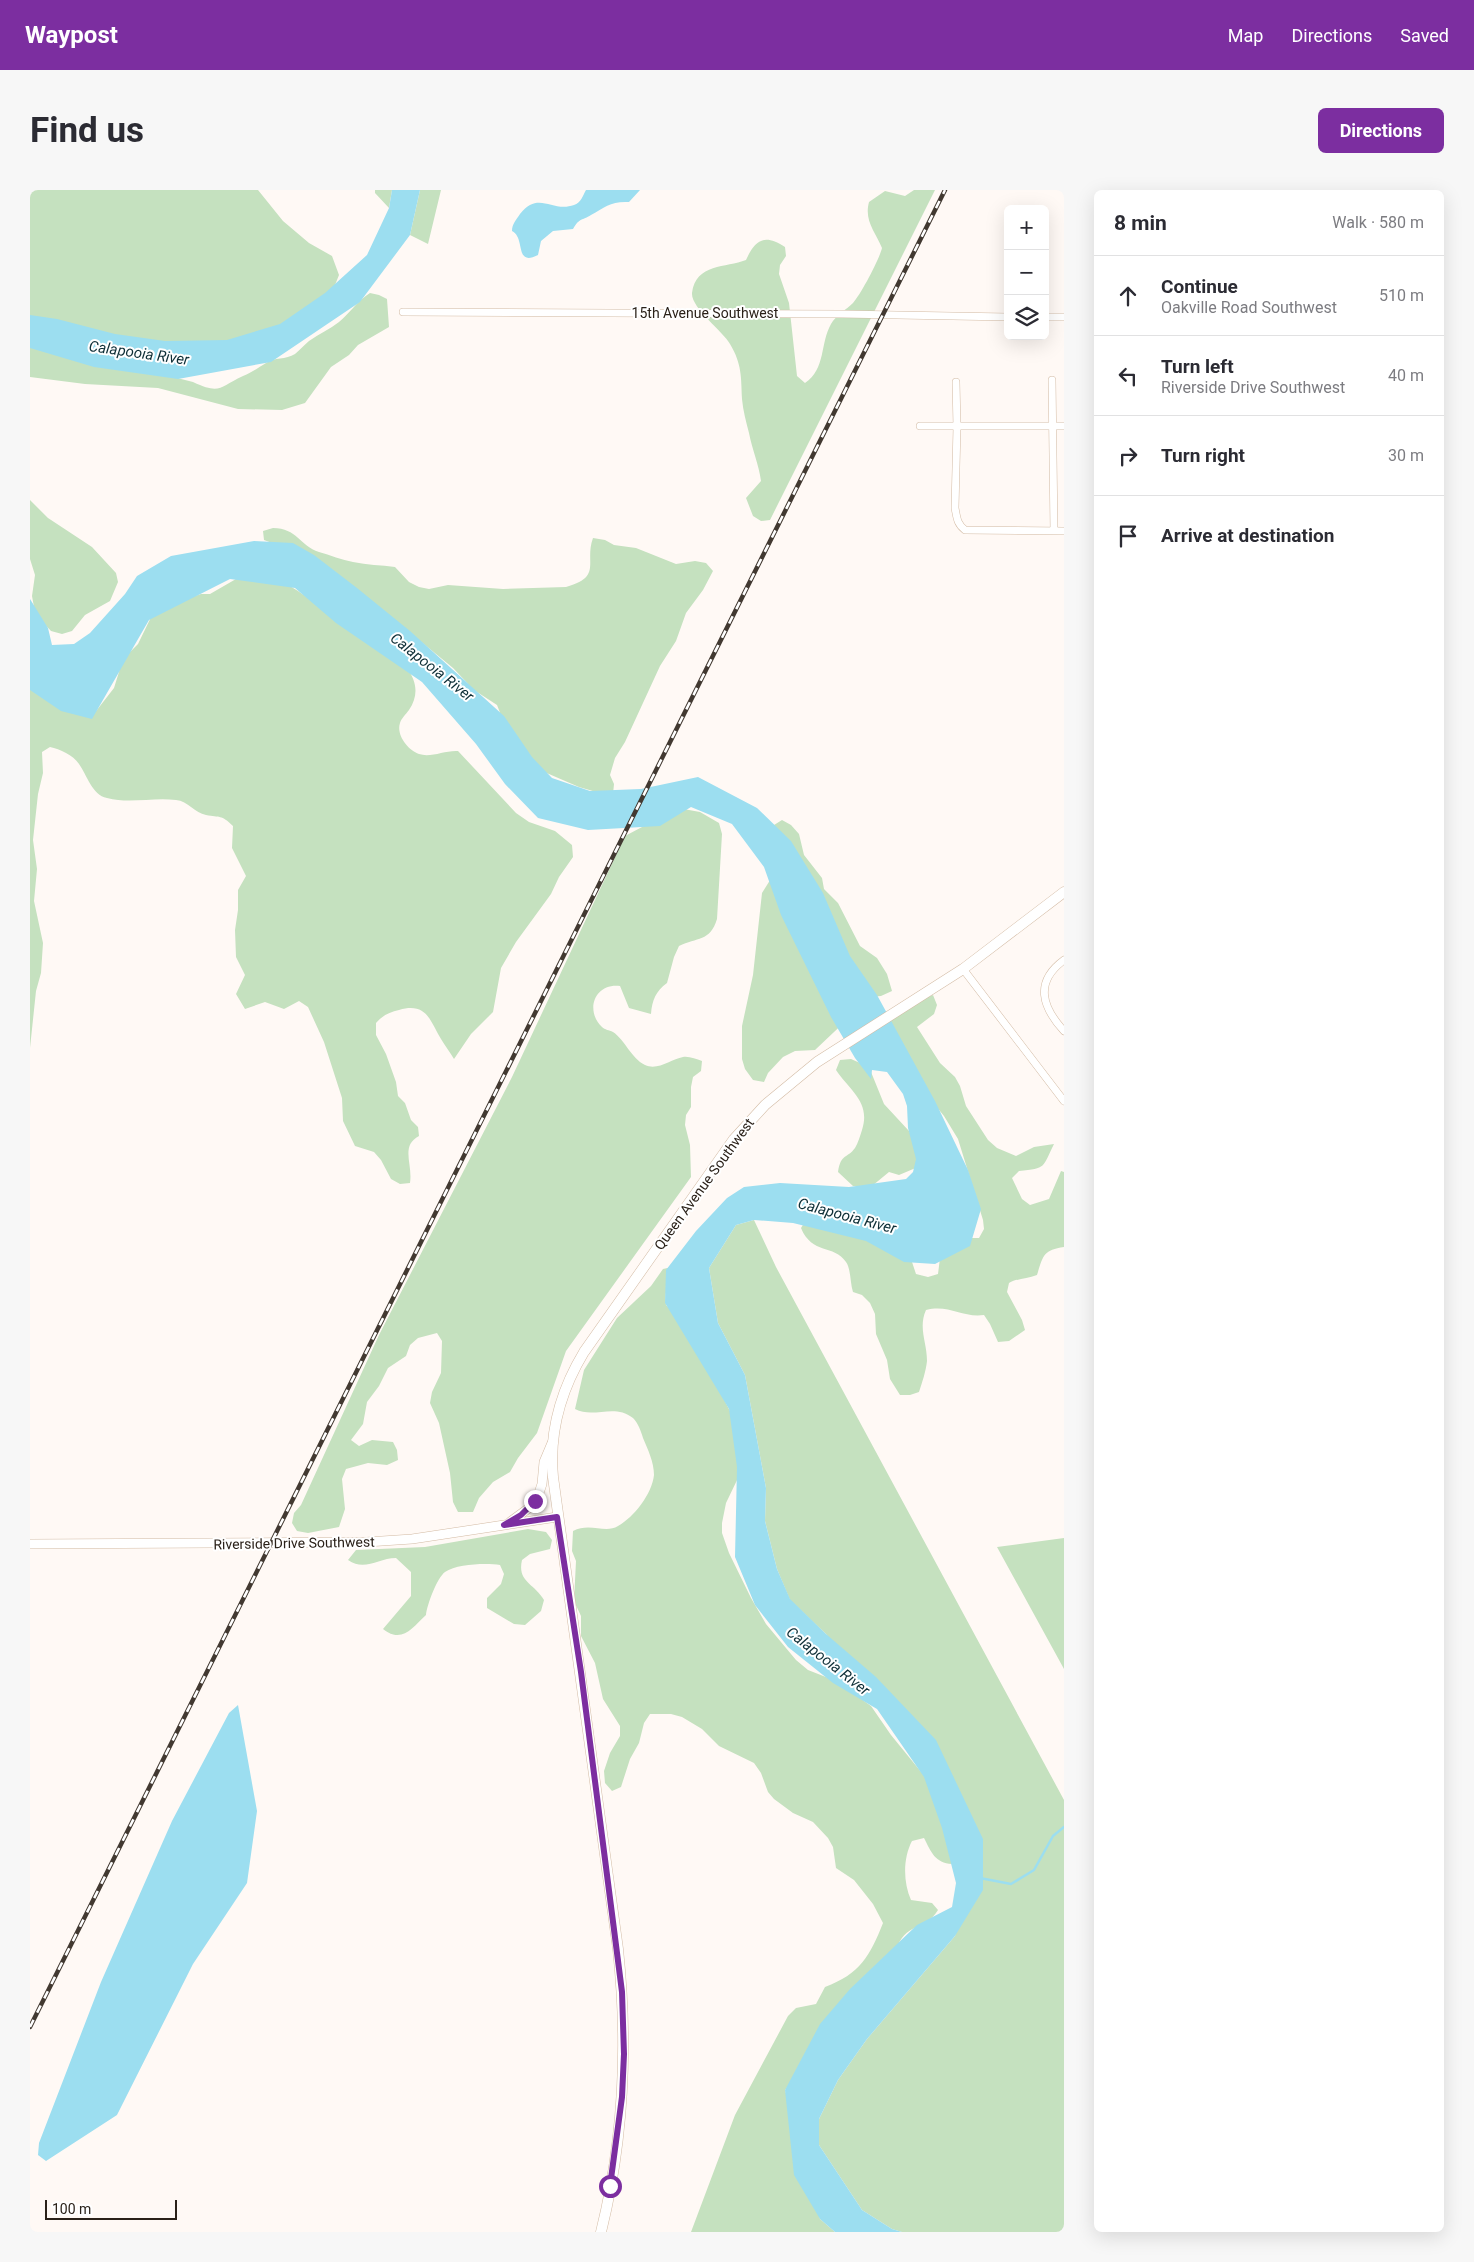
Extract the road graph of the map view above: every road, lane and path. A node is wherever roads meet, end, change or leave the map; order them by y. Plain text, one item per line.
1 (403, 312) dead end
2 (1004, 317) edge
3 (1049, 317) edge
4 (1064, 317) edge
5 (1052, 380) dead end
6 (956, 382) dead end
7 (920, 426) dead end
8 (1053, 426) junction
9 (1064, 426) edge
10 (957, 427) junction
11 (1054, 531) junction
12 (1064, 531) edge
13 (1064, 892) edge
14 (1064, 960) edge
15 (963, 968) junction
16 (1064, 1031) edge
17 (1064, 1101) edge
18 (553, 1440) junction
19 (557, 1517) junction
20 (504, 1525) junction
21 (30, 1544) edge
22 (601, 2232) edge

1 - 2 street, 15th Avenue Southwest
3 - 4 street
5 - 8 street
6 - 10 street
7 - 10 street
8 - 9 street
8 - 10 street
8 - 11 street
10 - 11 street
11 - 12 street
13 - 15 main road, Queen Avenue Southwest
14 - 16 street
15 - 17 street
15 - 18 main road, Queen Avenue Southwest
18 - 19 main road, Queen Avenue Southwest
18 - 20 street
19 - 20 street, Riverside Drive Southwest
19 - 22 main road, Queen Avenue Southwest
20 - 21 street, Riverside Drive Southwest

